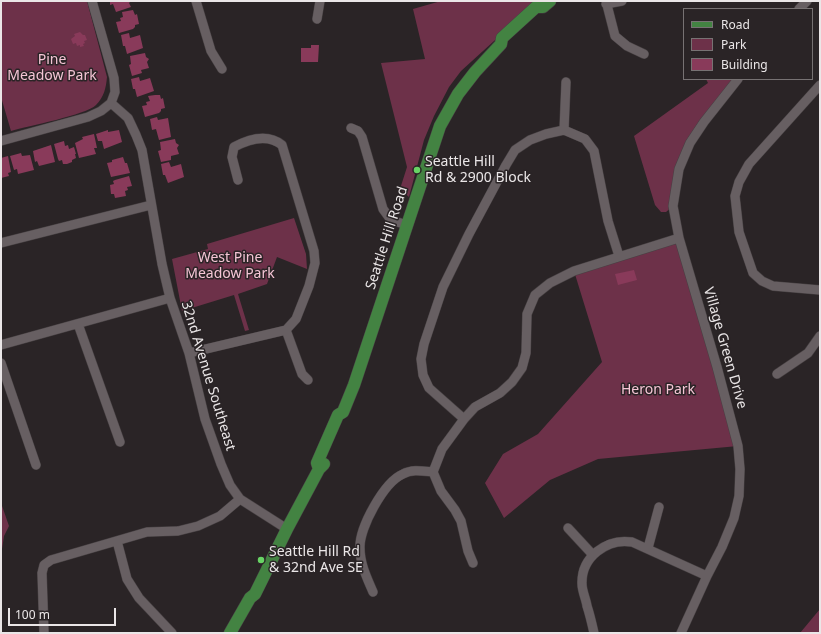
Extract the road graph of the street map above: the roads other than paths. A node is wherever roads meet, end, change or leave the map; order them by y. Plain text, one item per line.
1 (92, 1) edge
2 (196, 1) edge
3 (320, 1) edge
4 (622, 1) edge
5 (606, 2) edge
6 (546, 4) edge
7 (317, 19) dead end
8 (644, 54) dead end
9 (222, 69) dead end
10 (737, 80) edge
11 (566, 82) dead end
12 (820, 85) edge
13 (111, 103) junction
14 (351, 128) dead end
15 (564, 130) junction
16 (1, 141) edge
17 (238, 180) dead end
18 (151, 206) junction
19 (407, 225) junction
20 (679, 238) junction
21 (1, 243) edge
22 (619, 256) junction
23 (820, 290) edge
24 (170, 298) junction
25 (78, 324) junction
26 (286, 330) junction
27 (820, 336) edge
28 (1, 345) edge
29 (189, 353) junction
30 (1, 363) edge
31 (777, 374) dead end
32 (308, 380) dead end
33 (464, 419) junction
34 (120, 442) dead end
35 (36, 465) dead end
36 (433, 472) junction
37 (240, 500) junction
38 (659, 507) dead end
39 (568, 528) dead end
40 (286, 529) junction
41 (117, 541) junction
42 (648, 548) junction
43 (593, 555) junction
44 (473, 563) dead end
45 (706, 576) junction
46 (373, 592) dead end
47 (255, 594) junction
48 (44, 633) edge
49 (172, 633) edge
50 (230, 633) edge
51 (238, 633) edge
52 (594, 633) edge
53 (681, 633) edge

1 - 13 street
2 - 9 street
3 - 7 street
4 - 5 street
5 - 8 street
6 - 19 main road, Seattle Hill Road
10 - 20 street, Village Green Drive
11 - 15 street
12 - 23 street
13 - 16 street
13 - 18 street, 32nd Avenue Southeast
14 - 19 street
15 - 22 street
15 - 33 street
17 - 26 street
18 - 21 street
18 - 24 street, 32nd Avenue Southeast
19 - 40 main road, Seattle Hill Road
20 - 22 street
20 - 45 street, Village Green Drive
22 - 33 street
24 - 25 street
24 - 29 street, 32nd Avenue Southeast
25 - 28 street
25 - 34 street
26 - 29 street
26 - 32 street
27 - 31 street
29 - 37 street, 32nd Avenue Southeast
30 - 35 street
33 - 36 street
36 - 44 street
36 - 46 street
37 - 40 street, 32nd Avenue Southeast
37 - 41 street
38 - 42 street
39 - 43 street
40 - 47 main road, Seattle Hill Road
41 - 48 street
41 - 49 street
42 - 43 street
42 - 45 street
43 - 52 street
45 - 53 street, Village Green Drive
47 - 50 main road, Seattle Hill Road
47 - 51 main road, Seattle Hill Road

